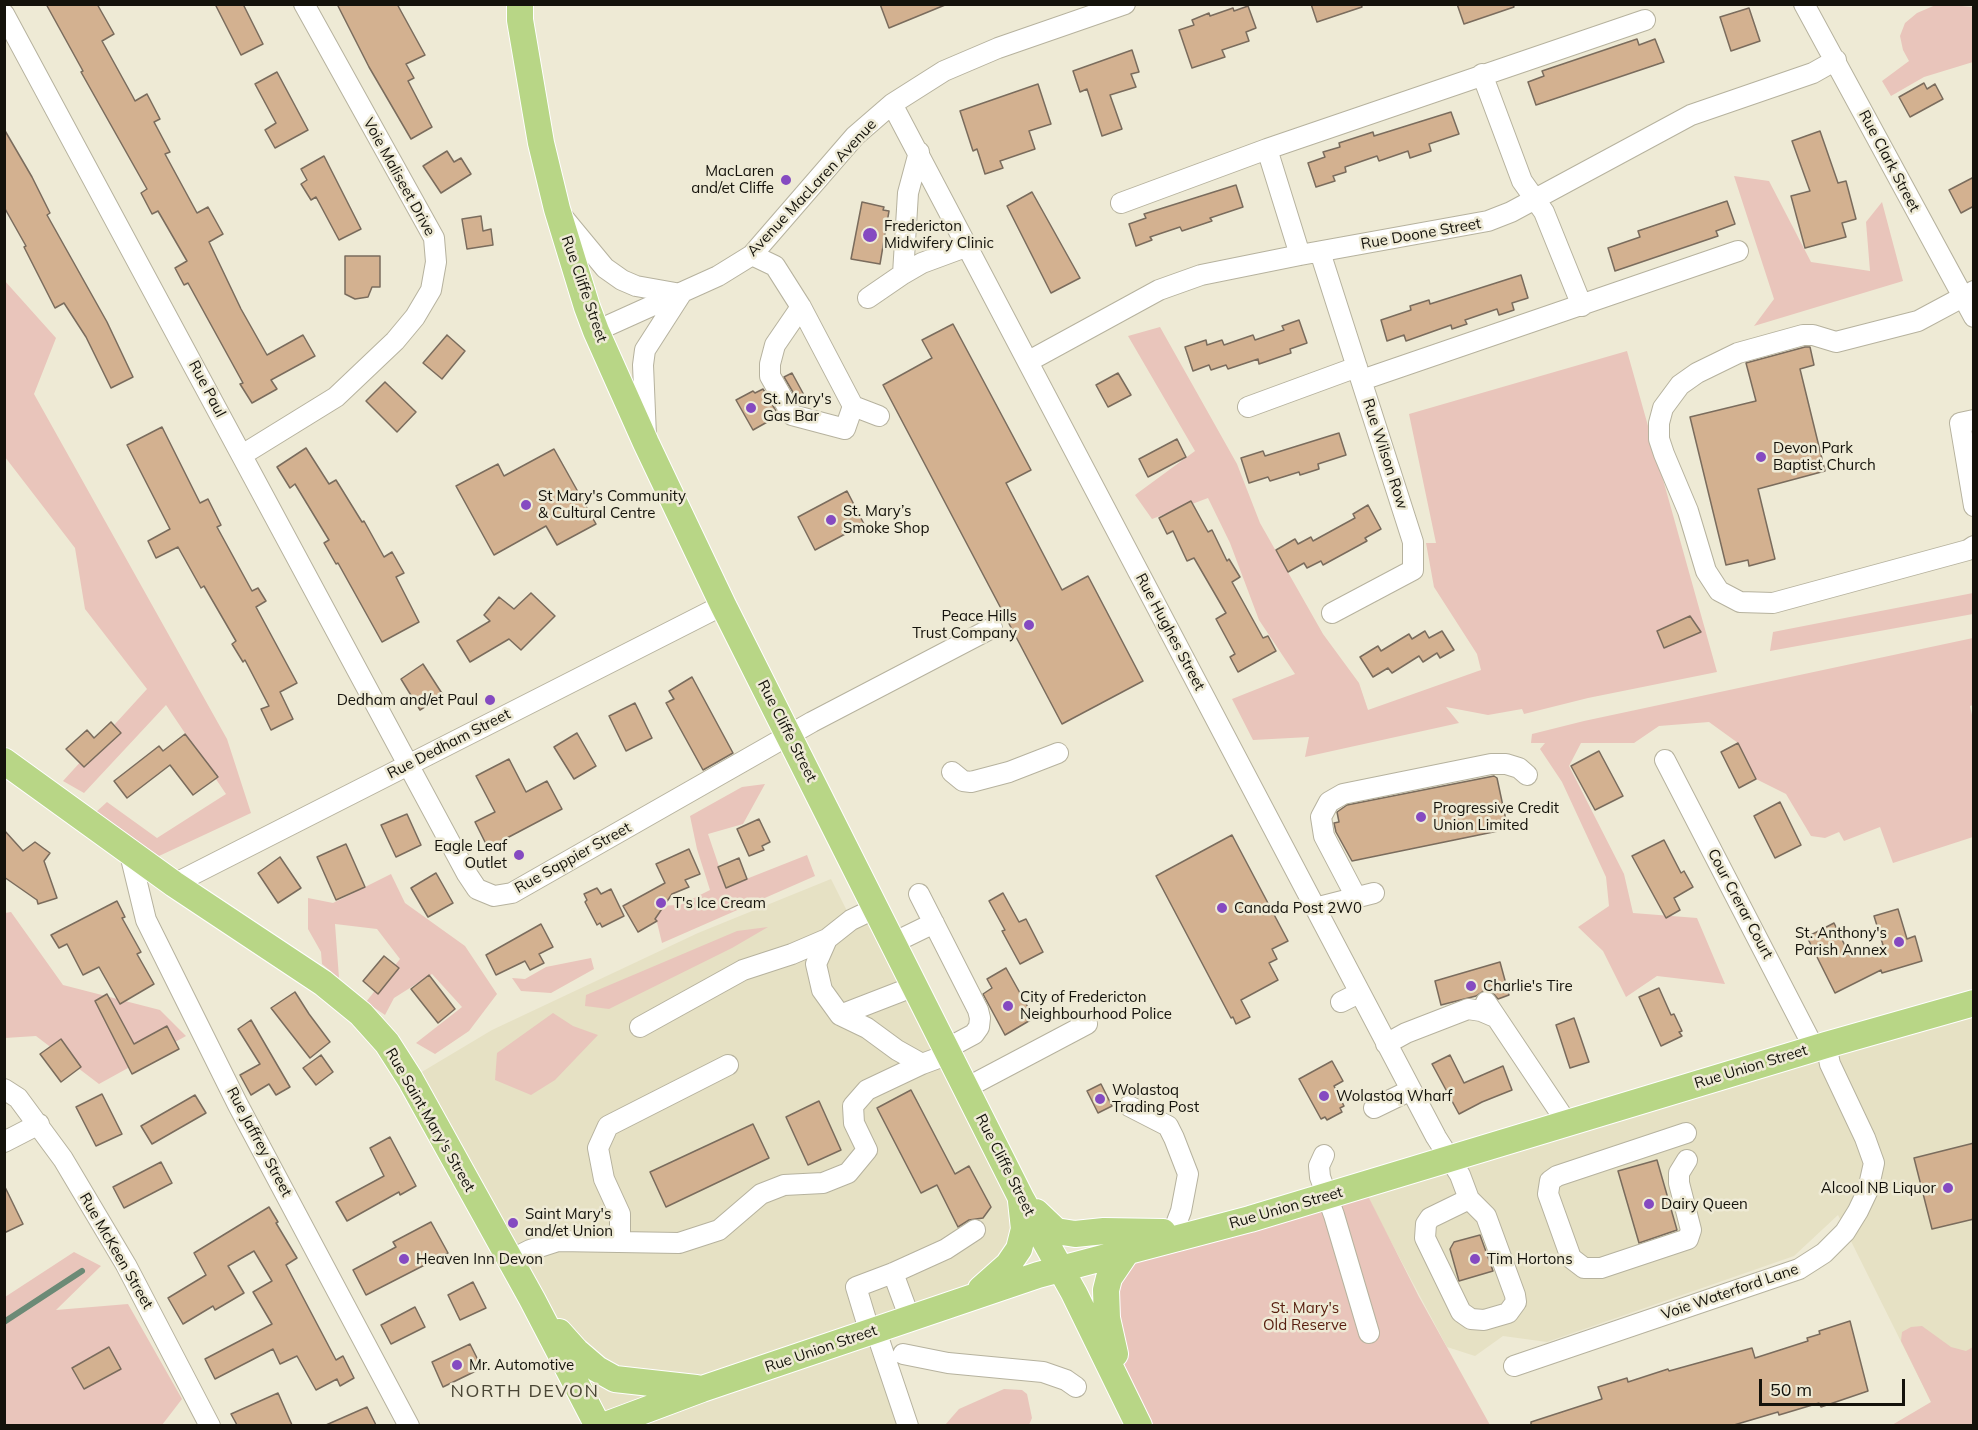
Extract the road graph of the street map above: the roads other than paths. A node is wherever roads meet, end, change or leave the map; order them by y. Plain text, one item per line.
1 (304, 4) edge
2 (520, 4) edge
3 (1125, 4) edge
4 (1804, 4) edge
5 (4, 14) edge
6 (1645, 20) dead end
7 (1836, 60) junction
8 (1482, 74) junction
9 (892, 104) junction
10 (1267, 149) junction
11 (919, 152) junction
12 (1534, 199) junction
13 (1121, 203) dead end
14 (557, 209) junction
15 (968, 246) junction
16 (1738, 251) dead end
17 (1320, 252) junction
18 (752, 255) junction
19 (1300, 255) junction
20 (903, 274) junction
21 (681, 294) junction
22 (1967, 294) edge
23 (868, 298) dead end
24 (801, 306) junction
25 (1582, 306) junction
26 (1974, 317) edge
27 (596, 331) junction
28 (1029, 361) junction
29 (1359, 374) junction
30 (853, 405) junction
31 (1248, 407) dead end
32 (879, 416) dead end
33 (1974, 420) edge
34 (646, 443) junction
35 (242, 455) junction
36 (1974, 506) edge
37 (1974, 546) edge
38 (723, 605) junction
39 (1332, 613) dead end
40 (992, 628) dead end
41 (789, 735) junction
42 (1058, 753) dead end
43 (1665, 760) dead end
44 (4, 761) edge
45 (409, 764) junction
46 (952, 772) dead end
47 (1527, 775) dead end
48 (129, 850) junction
49 (174, 884) junction
50 (919, 894) dead end
51 (876, 908) junction
52 (1316, 908) junction
53 (934, 923) junction
54 (827, 939) junction
55 (893, 943) junction
56 (915, 986) junction
57 (1359, 993) junction
58 (1341, 1002) dead end
59 (1974, 1003) edge
60 (840, 1015) junction
61 (1087, 1024) dead end
62 (640, 1027) dead end
63 (1386, 1044) junction
64 (1820, 1047) junction
65 (947, 1052) junction
66 (922, 1064) junction
67 (728, 1065) dead end
68 (966, 1088) junction
69 (4, 1089) edge
70 (1411, 1090) junction
71 (1129, 1106) dead end
72 (1374, 1108) dead end
73 (1567, 1123) junction
74 (39, 1124) junction
75 (1686, 1133) dead end
76 (4, 1142) edge
77 (1324, 1155) dead end
78 (1450, 1159) junction
79 (1687, 1160) dead end
80 (1327, 1197) junction
81 (1021, 1198) junction
82 (1469, 1199) junction
83 (975, 1230) dead end
84 (1184, 1232) junction
85 (620, 1241) junction
86 (1128, 1250) junction
87 (510, 1260) junction
88 (1061, 1269) junction
89 (893, 1273) junction
90 (971, 1297) junction
91 (532, 1299) junction
92 (910, 1319) junction
93 (873, 1332) junction
94 (1368, 1333) dead end
95 (903, 1354) dead end
96 (1514, 1366) dead end
97 (1076, 1387) dead end
98 (702, 1389) junction
99 (1125, 1399) junction
100 (210, 1425) edge
101 (409, 1425) edge
102 (598, 1425) edge
103 (603, 1425) edge
104 (908, 1425) edge
105 (1138, 1425) edge

1 - 35 street, Voie Maliseet Drive
2 - 14 main road, Rue Cliffe Street
3 - 9 street, Avenue MacLaren Avenue
4 - 7 street, Rue Clark Street
5 - 35 street, Rue Paul
6 - 8 street
7 - 12 street, Rue Doone Street
7 - 22 street, Rue Clark Street
8 - 10 street
8 - 12 street
9 - 11 street, Rue Hughes Street
9 - 18 street, Avenue MacLaren Avenue
10 - 13 street
10 - 19 street
11 - 15 street, Rue Hughes Street
11 - 20 street
12 - 17 street, Rue Doone Street
12 - 25 street
14 - 21 street
14 - 27 main road, Rue Cliffe Street
15 - 20 street
15 - 28 street, Rue Hughes Street
16 - 25 street
17 - 19 street, Rue Doone Street
17 - 29 street, Rue Wilson Row
18 - 21 street, Avenue MacLaren Avenue
18 - 24 street
19 - 28 street, Rue Doone Street
20 - 23 street
21 - 27 street, Avenue MacLaren Avenue
21 - 34 street
22 - 26 street, Rue Clark Street
22 - 37 street
24 - 30 street
24 - 30 street
25 - 29 street
27 - 34 main road, Rue Cliffe Street
28 - 52 street, Rue Hughes Street
29 - 31 street
29 - 39 street, Rue Wilson Row
30 - 32 street
33 - 36 street
34 - 38 main road, Rue Cliffe Street
35 - 45 street, Rue Paul
38 - 41 main road, Rue Cliffe Street
38 - 45 street, Rue Dedham Street
40 - 41 street, Rue Sappier Street
41 - 45 street, Rue Sappier Street
41 - 51 main road, Rue Cliffe Street
42 - 46 street
43 - 64 street, Cour Crerar Court
44 - 48 main road, Rue Saint Mary's Street
45 - 49 street, Rue Dedham Street
47 - 52 street
48 - 49 main road, Rue Saint Mary's Street
48 - 101 street, Rue Jaffrey Street
49 - 87 main road, Rue Saint Mary's Street
50 - 53 street
51 - 54 street
51 - 55 main road, Rue Cliffe Street
52 - 57 street, Rue Hughes Street
53 - 55 street
53 - 65 street
54 - 60 street
54 - 62 street
55 - 56 main road, Rue Cliffe Street
56 - 60 street
56 - 65 main road, Rue Cliffe Street
57 - 58 street
57 - 63 street, Rue Hughes Street
59 - 64 main road, Rue Union Street
60 - 66 street
61 - 68 street
63 - 70 street, Rue Hughes Street
63 - 73 street
64 - 73 main road, Rue Union Street
64 - 96 street, Voie Waterford Lane
65 - 66 street
65 - 68 main road, Rue Cliffe Street
66 - 85 street
67 - 85 street
68 - 81 main road, Rue Cliffe Street
69 - 74 street, Rue McKeen Street
70 - 72 street
70 - 78 street, Rue Hughes Street
71 - 84 street
73 - 78 main road, Rue Union Street
74 - 76 street
74 - 100 street, Rue McKeen Street
75 - 79 street
77 - 80 street
78 - 80 main road, Rue Union Street
78 - 82 street, Rue Hughes Street
80 - 84 main road, Rue Union Street
80 - 94 street
81 - 84 main road
81 - 88 main road, Rue Cliffe Street
81 - 90 main road
82 - 82 street, Rue Hughes Street
83 - 89 street
84 - 86 main road, Rue Union Street
85 - 87 street
86 - 88 main road, Rue Union Street
86 - 99 main road
87 - 91 main road, Rue Saint Mary's Street
88 - 90 main road, Rue Union Street
88 - 99 main road, Rue Cliffe Street
89 - 92 street
89 - 93 street
90 - 92 main road, Rue Union Street
91 - 98 main road
91 - 102 main road, Rue Saint Mary's Street
92 - 93 main road, Rue Union Street
93 - 98 main road, Rue Union Street
93 - 104 street
95 - 97 street
98 - 103 main road, Rue Union Street
99 - 105 main road, Rue Cliffe Street

